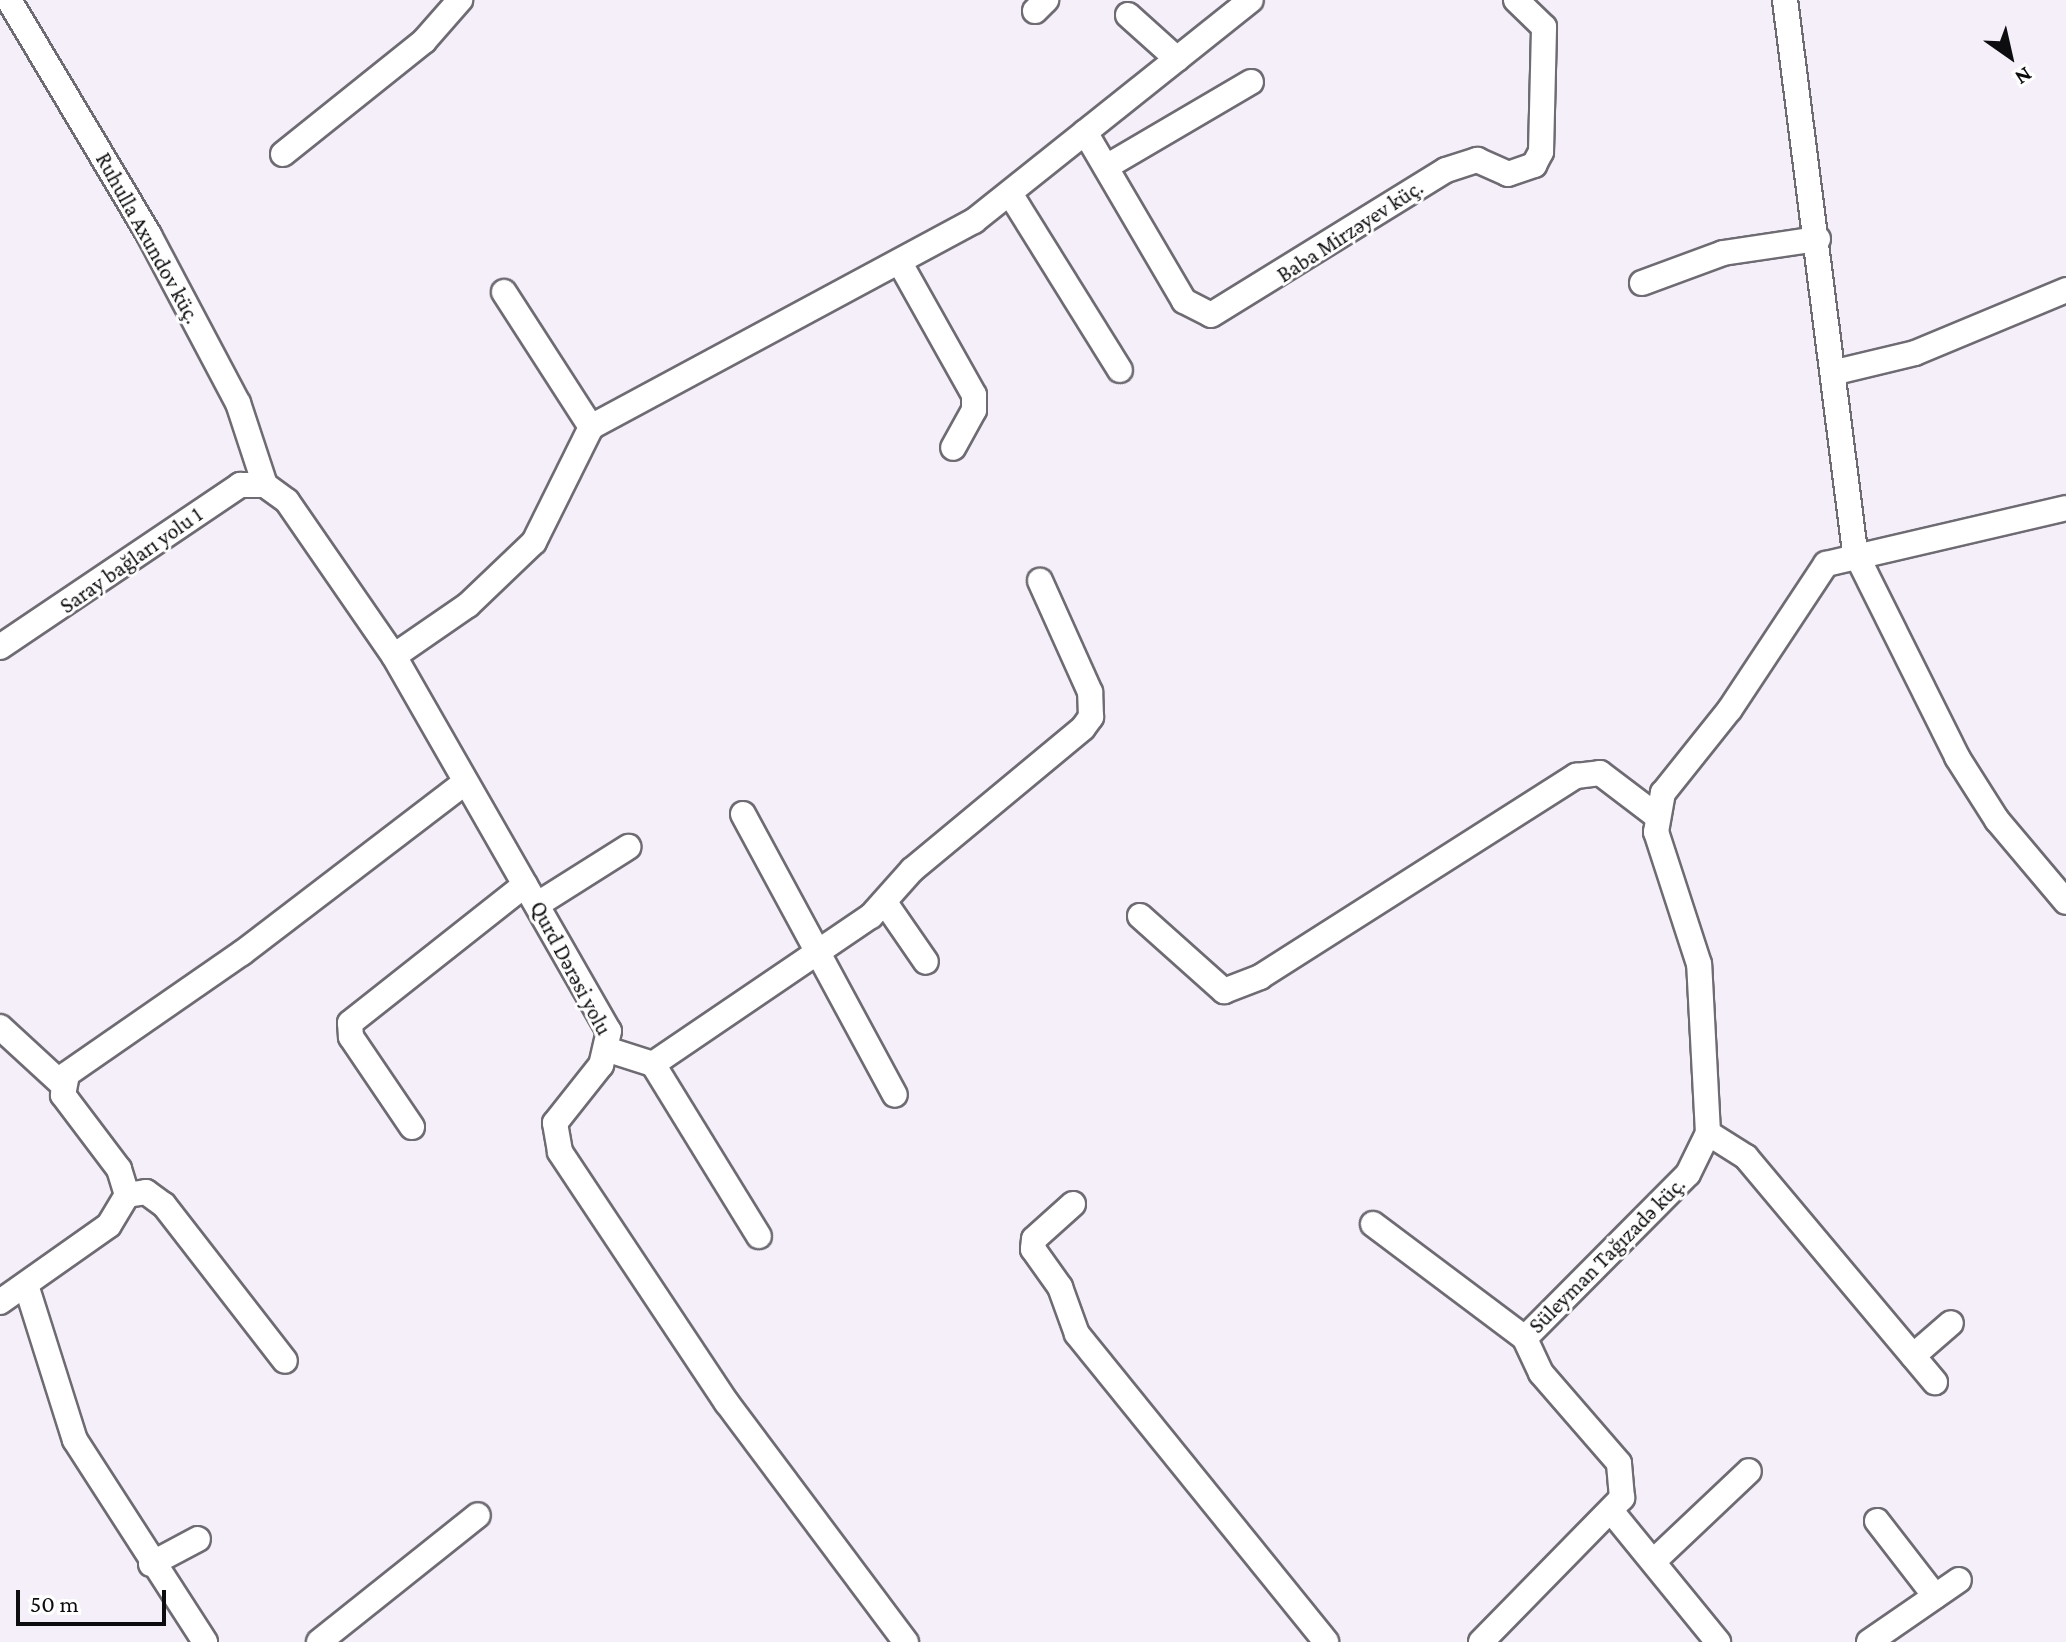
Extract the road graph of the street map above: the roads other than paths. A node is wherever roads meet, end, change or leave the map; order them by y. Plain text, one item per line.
1 (460, 0) edge
2 (1251, 0) edge
3 (1516, 0) edge
4 (1785, 0) edge
5 (19, 4) edge
6 (1128, 15) dead end
7 (1177, 59) junction
8 (1251, 82) dead end
9 (1085, 132) junction
10 (283, 154) dead end
11 (1106, 167) junction
12 (1011, 195) junction
13 (1818, 239) junction
14 (900, 263) junction
15 (1642, 283) dead end
16 (2066, 290) edge
17 (504, 292) dead end
18 (1120, 370) dead end
19 (1836, 372) junction
20 (591, 427) junction
21 (953, 448) dead end
22 (265, 485) junction
23 (2066, 508) edge
24 (1855, 552) junction
25 (1040, 581) dead end
26 (0, 647) edge
27 (394, 656) junction
28 (464, 783) junction
29 (743, 814) dead end
30 (1654, 814) junction
31 (628, 847) dead end
32 (532, 894) junction
33 (2066, 902) edge
34 (886, 904) junction
35 (1140, 916) dead end
36 (816, 953) junction
37 (926, 962) dead end
38 (0, 1027) edge
39 (609, 1050) junction
40 (653, 1064) junction
41 (62, 1084) junction
42 (895, 1095) dead end
43 (412, 1127) dead end
44 (1708, 1133) junction
45 (127, 1195) junction
46 (1073, 1204) dead end
47 (1373, 1224) dead end
48 (759, 1236) dead end
49 (27, 1288) junction
50 (0, 1302) edge
51 (1951, 1323) dead end
52 (1525, 1338) junction
53 (1913, 1356) junction
54 (285, 1361) dead end
55 (1935, 1382) dead end
56 (1749, 1471) dead end
57 (1612, 1512) junction
58 (478, 1515) dead end
59 (1877, 1521) dead end
60 (198, 1539) dead end
61 (1655, 1560) junction
62 (151, 1564) junction
63 (1959, 1580) dead end
64 (1935, 1596) junction
65 (205, 1642) edge
66 (319, 1642) edge
67 (906, 1642) edge
68 (1326, 1642) edge
69 (1481, 1642) edge
70 (1718, 1642) edge
71 (1869, 1642) edge

1 - 10 street
2 - 7 street
3 - 11 street, Baba Mirzəyev küç.
4 - 13 street
5 - 22 street, Ruhulla Axundov küç.
6 - 7 street
7 - 9 street
8 - 11 street
9 - 11 street, Baba Mirzəyev küç.
9 - 12 street
12 - 14 street
12 - 18 street
13 - 15 street
13 - 19 street
14 - 20 street
14 - 21 street
16 - 19 street
17 - 20 street
19 - 24 street
20 - 27 street
22 - 26 street, Saray bağları yolu 1
22 - 27 street, Qurd Dərəsi yolu
23 - 24 street
24 - 30 street
24 - 33 street
25 - 34 street
27 - 28 street, Qurd Dərəsi yolu
28 - 32 street, Qurd Dərəsi yolu
28 - 41 street
29 - 36 street
30 - 35 street
30 - 44 street
31 - 32 street
32 - 39 street, Qurd Dərəsi yolu
32 - 43 street
34 - 36 street
34 - 37 street
36 - 40 street
36 - 42 street
38 - 41 street
39 - 40 street
39 - 67 street, Qurd Dərəsi yolu
40 - 48 street
41 - 45 street
44 - 52 street, Süleyman Tağızadə küç.
44 - 53 street
45 - 49 street
45 - 54 street
46 - 68 street
47 - 52 street
49 - 50 street
49 - 62 street
51 - 53 street
52 - 57 street, Süleyman Tağızadə küç.
53 - 55 street
56 - 61 street
57 - 61 street
57 - 69 street
58 - 66 street
59 - 64 street
60 - 62 street
61 - 70 street
62 - 65 street
63 - 64 street
64 - 71 street

